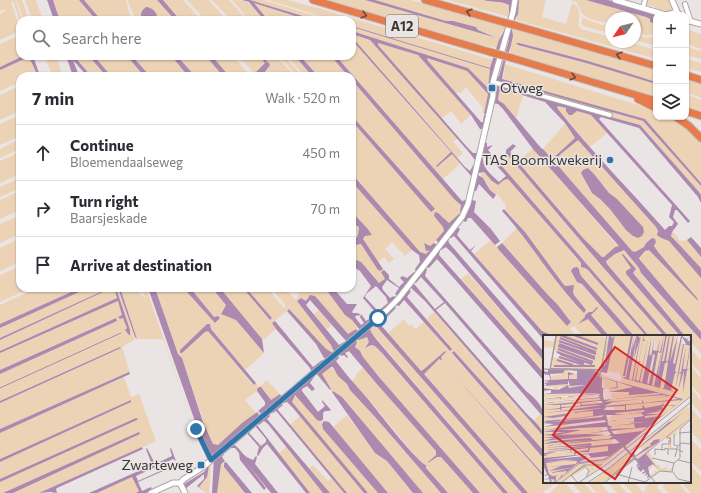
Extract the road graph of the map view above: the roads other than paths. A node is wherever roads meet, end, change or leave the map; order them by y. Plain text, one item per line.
1 (314, 0) edge
2 (425, 0) edge
3 (515, 0) edge
4 (615, 0) edge
5 (645, 0) edge
6 (672, 0) edge
7 (626, 2) edge
8 (685, 4) dead end
9 (642, 8) junction
10 (656, 12) edge
11 (677, 12) edge
12 (687, 12) edge
13 (689, 21) edge
14 (701, 24) edge
15 (653, 65) edge
16 (689, 76) edge
17 (494, 79) junction
18 (701, 80) edge
19 (628, 92) junction
20 (653, 100) edge
21 (653, 106) edge
22 (689, 112) edge
23 (610, 115) dead end
24 (701, 116) edge
25 (680, 120) edge
26 (701, 138) edge
27 (194, 424) dead end
28 (213, 458) junction
29 (180, 483) junction
30 (151, 493) edge
31 (185, 493) edge

1 -> 19 highway, A12, bridge
15 -> 2 highway, A12, bridge
3 - 17 street
4 - 7 street
5 - 9 street
6 - 11 street
7 - 9 street
8 - 12 street
9 - 10 street
13 - 14 street
16 - 18 highway
17 - 23 street
17 - 28 street
19 - 20 highway, A12
19 - 21 highway, A12
22 - 24 highway
25 - 26 highway
27 - 28 street
28 - 29 street
29 - 30 street
29 - 31 street

